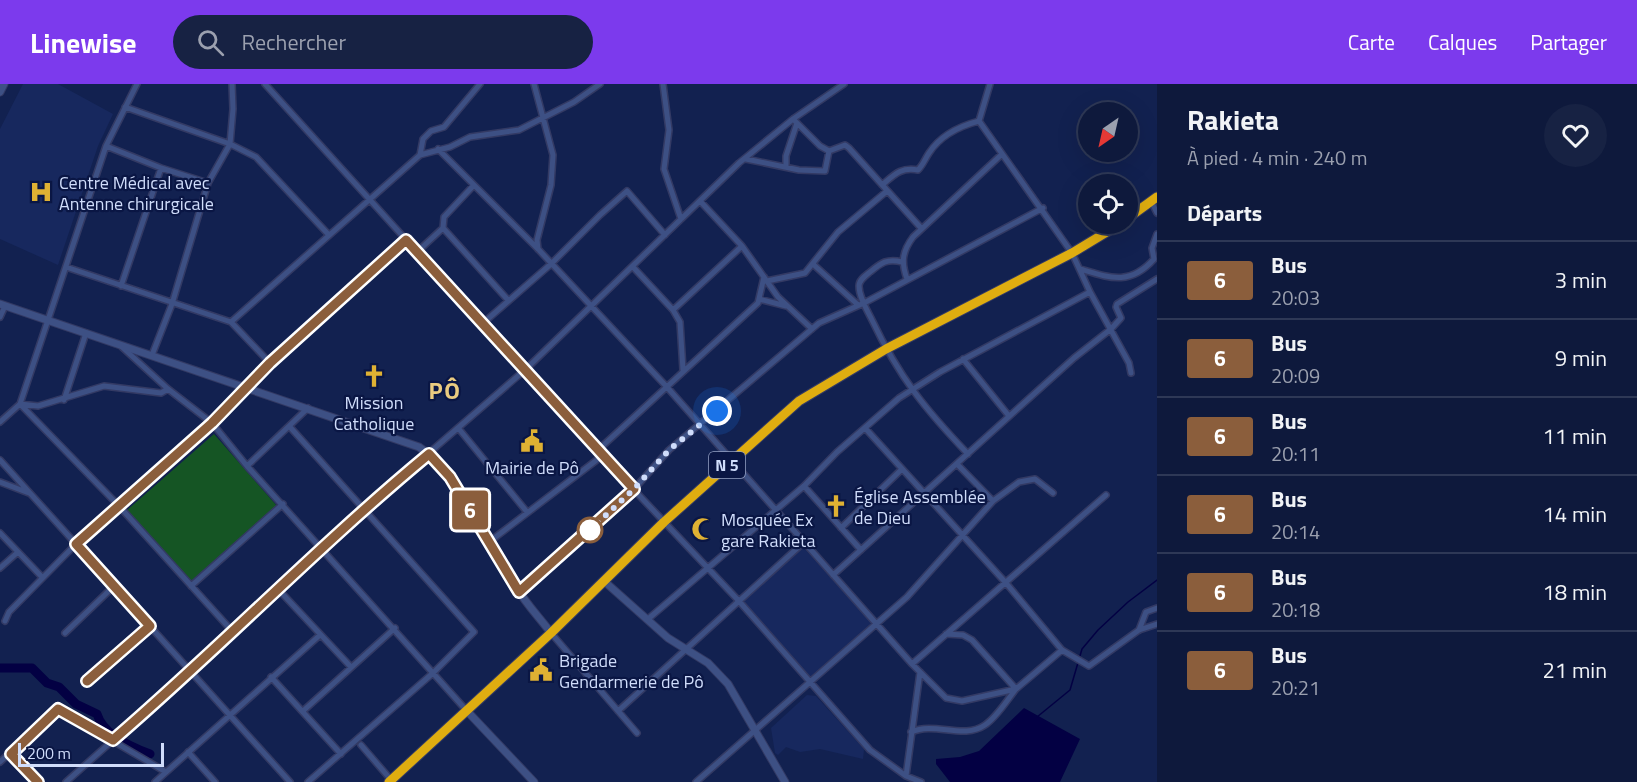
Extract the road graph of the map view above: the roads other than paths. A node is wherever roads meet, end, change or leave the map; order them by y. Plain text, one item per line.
1 (4, 84) edge
2 (137, 84) edge
3 (232, 84) edge
4 (265, 84) edge
5 (473, 84) edge
6 (480, 84) edge
7 (534, 84) edge
8 (600, 84) edge
9 (663, 84) edge
10 (844, 84) edge
11 (990, 84) edge
12 (0, 92) edge
13 (472, 92) junction
14 (125, 107) junction
15 (543, 118) junction
16 (795, 121) junction
17 (979, 121) junction
18 (230, 144) junction
19 (106, 146) junction
20 (438, 149) junction
21 (829, 151) junction
22 (1002, 154) junction
23 (420, 155) junction
24 (745, 159) junction
25 (786, 166) junction
26 (161, 168) junction
27 (208, 183) junction
28 (882, 185) junction
29 (474, 186) junction
30 (887, 191) junction
31 (369, 199) junction
32 (1154, 199) edge
33 (700, 201) junction
34 (1043, 208) junction
35 (1138, 211) edge
36 (1157, 213) edge
37 (681, 219) junction
38 (443, 228) junction
39 (921, 228) junction
40 (328, 234) junction
41 (1103, 234) edge
42 (1157, 234) edge
43 (665, 235) junction
44 (406, 240) junction
45 (742, 246) junction
46 (538, 249) junction
47 (417, 252) junction
48 (1072, 253) junction
49 (902, 262) junction
50 (551, 264) junction
51 (814, 265) junction
52 (66, 267) junction
53 (633, 267) junction
54 (1080, 269) junction
55 (766, 279) junction
56 (907, 279) junction
57 (1157, 279) edge
58 (121, 286) junction
59 (1089, 292) junction
60 (759, 299) junction
61 (508, 300) junction
62 (172, 304) junction
63 (860, 304) junction
64 (2, 305) edge
65 (789, 306) junction
66 (591, 307) junction
67 (673, 310) junction
68 (0, 316) edge
69 (48, 320) junction
70 (231, 322) junction
71 (482, 324) junction
72 (812, 329) junction
73 (1111, 329) junction
74 (86, 333) junction
75 (120, 346) junction
76 (886, 350) junction
77 (152, 355) junction
78 (963, 359) junction
79 (270, 363) junction
80 (526, 369) junction
81 (683, 370) junction
82 (1131, 373) dead end
83 (666, 386) junction
84 (168, 389) junction
85 (244, 390) junction
86 (911, 390) junction
87 (64, 400) junction
88 (20, 404) junction
89 (308, 408) junction
90 (1010, 416) junction
91 (0, 422) edge
92 (212, 423) junction
93 (701, 425) junction
94 (290, 427) junction
95 (865, 428) junction
96 (459, 429) junction
97 (597, 451) junction
98 (429, 454) junction
99 (968, 454) junction
100 (602, 456) junction
101 (0, 460) edge
102 (733, 460) junction
103 (957, 464) junction
104 (247, 466) junction
105 (902, 469) junction
106 (0, 482) edge
107 (804, 486) junction
108 (634, 489) junction
109 (1053, 493) dead end
110 (31, 494) junction
111 (924, 494) junction
112 (1106, 495) dead end
113 (993, 501) junction
114 (283, 504) junction
115 (119, 506) junction
116 (363, 510) junction
117 (774, 511) junction
118 (527, 512) junction
119 (664, 522) junction
120 (841, 528) junction
121 (0, 533) edge
122 (962, 535) junction
123 (489, 542) junction
124 (803, 543) junction
125 (76, 544) junction
126 (321, 547) junction
127 (861, 550) junction
128 (18, 552) junction
129 (0, 568) edge
130 (707, 570) junction
131 (41, 576) junction
132 (833, 576) junction
133 (604, 581) junction
134 (1006, 583) junction
135 (114, 585) junction
136 (191, 586) junction
137 (277, 588) junction
138 (519, 592) junction
139 (738, 600) junction
140 (1157, 608) edge
141 (648, 619) junction
142 (5, 621) dead end
143 (875, 623) junction
144 (1157, 624) edge
145 (150, 626) junction
146 (395, 628) junction
147 (1139, 630) junction
148 (233, 632) junction
149 (64, 633) dead end
150 (551, 633) junction
151 (946, 634) junction
152 (320, 635) junction
153 (685, 648) junction
154 (1062, 650) junction
155 (912, 664) junction
156 (351, 668) junction
157 (192, 670) junction
158 (920, 672) junction
159 (433, 673) junction
160 (271, 677) junction
161 (87, 681) dead end
162 (808, 683) junction
163 (1016, 689) junction
164 (303, 711) junction
165 (467, 711) junction
166 (618, 711) junction
167 (229, 715) junction
168 (755, 730) junction
169 (911, 732) junction
170 (637, 733) dead end
171 (362, 735) junction
172 (115, 737) junction
173 (352, 744) junction
174 (361, 745) junction
175 (188, 752) junction
176 (11, 754) junction
177 (341, 754) junction
178 (0, 762) edge
179 (166, 772) junction
180 (906, 776) junction
181 (391, 781) edge
182 (38, 782) edge
183 (66, 782) edge
184 (155, 782) edge
185 (215, 782) edge
186 (290, 782) edge
187 (308, 782) edge
188 (534, 782) edge
189 (696, 782) edge
190 (784, 782) edge
191 (921, 782) edge

1 - 12 main road
2 - 14 street
3 - 18 street
4 - 31 street
5 - 13 street
6 - 13 street
7 - 15 street
8 - 15 street
9 - 37 street
10 - 16 street
11 - 17 street
13 - 23 street
14 - 18 street
14 - 19 street
15 - 20 street
15 - 46 street
16 - 21 street
16 - 24 street
16 - 25 street
17 - 22 street
17 - 28 street
18 - 27 street
18 - 40 street
19 - 26 street
19 - 52 street
20 - 23 street
20 - 29 street
21 - 25 street
21 - 28 street
22 - 34 street
22 - 39 street
23 - 31 street
24 - 25 street
24 - 33 street
26 - 27 street
26 - 58 street
27 - 62 street
28 - 30 street
29 - 38 street
29 - 46 street
30 - 39 street
30 - 51 street
31 - 40 street
31 - 44 street
32 - 35 highway
32 - 36 street
33 - 37 street
33 - 45 street
34 - 48 street
34 - 56 street
37 - 43 street
38 - 47 street
38 - 61 street
39 - 49 street
40 - 70 street
41 - 48 highway, N 5
42 - 54 street
43 - 50 street
43 - 53 street
44 - 47 street
44 - 79 street
45 - 55 street
45 - 67 street
46 - 50 street
47 - 71 street
48 - 54 street
48 - 76 highway, N 5
49 - 56 street
49 - 63 street
50 - 61 street
50 - 66 street
51 - 55 street
51 - 63 street
52 - 58 street
52 - 69 street
53 - 66 street
53 - 67 street
54 - 59 street
55 - 60 street
55 - 65 street
56 - 63 street
57 - 73 street
58 - 62 street
59 - 73 street
59 - 78 street
60 - 65 street
60 - 81 street
61 - 71 street
62 - 70 street
62 - 77 street
63 - 72 street
63 - 76 street
64 - 68 street
64 - 69 main road
65 - 72 street
66 - 80 street
66 - 83 street
67 - 81 street
69 - 74 main road
69 - 88 street
70 - 79 street
71 - 80 street
72 - 93 street
73 - 82 street
73 - 90 street
74 - 75 main road
74 - 87 street
75 - 77 main road
75 - 84 street
76 - 86 street
76 - 102 highway, N 5
77 - 85 main road
78 - 86 street
78 - 90 street
79 - 85 street
80 - 96 street
80 - 97 street
81 - 83 street
83 - 93 street
83 - 97 street
84 - 87 street
84 - 92 street
85 - 89 main road
85 - 92 street
86 - 95 street
86 - 99 street
87 - 88 street
88 - 91 street
88 - 115 street
89 - 94 street
89 - 98 main road
90 - 99 street
92 - 104 street
92 - 115 street
93 - 102 street
93 - 108 street
94 - 104 street
94 - 116 street
95 - 105 street
95 - 107 street
96 - 98 street
96 - 118 street
97 - 100 street
98 - 116 street
98 - 123 main road
99 - 103 street
100 - 108 street
100 - 118 street
101 - 110 street
102 - 117 street
102 - 119 highway, N 5
103 - 111 street
103 - 113 street
104 - 114 street
105 - 111 street
105 - 120 street
106 - 110 street
107 - 117 street
107 - 120 street
108 - 119 street
108 - 138 street
109 - 113 street
110 - 125 street
111 - 122 street
111 - 127 street
112 - 134 street
113 - 122 street
114 - 126 street
114 - 136 street
115 - 125 street
115 - 136 street
116 - 126 street
116 - 159 street
117 - 124 street
117 - 130 street
118 - 123 street
119 - 130 street
119 - 133 highway, N 5
120 - 127 street
121 - 128 street
122 - 134 street
122 - 143 street
123 - 138 main road
124 - 132 street
124 - 139 street
125 - 131 street
125 - 135 street
126 - 137 street
126 - 146 street
127 - 132 street
128 - 129 street
128 - 131 street
130 - 139 street
130 - 141 street
131 - 142 street
132 - 143 street
133 - 141 main road
133 - 150 highway, N 5
134 - 151 street
134 - 154 street
135 - 145 street
135 - 149 street
136 - 148 street
137 - 148 street
137 - 152 street
138 - 150 main road
139 - 153 street
139 - 162 street
140 - 147 street
141 - 153 main road
143 - 155 street
143 - 162 street
144 - 147 street
145 - 157 street
145 - 161 street
146 - 156 street
146 - 159 street
147 - 154 street
148 - 157 street
150 - 165 highway, N 5
150 - 166 street
151 - 155 street
151 - 163 street
152 - 156 street
152 - 160 street
153 - 166 street
153 - 168 main road
154 - 163 street
155 - 158 street
156 - 164 street
157 - 167 street
157 - 172 street
158 - 163 street
158 - 169 street
159 - 165 street
159 - 171 street
160 - 164 street
160 - 167 street
162 - 168 street
162 - 180 street
163 - 169 street
164 - 177 street
165 - 181 highway, N 5
165 - 188 main road
166 - 170 street
167 - 175 street
167 - 186 street
168 - 189 street
168 - 190 main road
169 - 180 street
171 - 173 street
171 - 174 street
172 - 176 street
172 - 179 street
172 - 183 street
173 - 174 street
173 - 177 street
174 - 181 street
175 - 179 street
175 - 185 street
176 - 178 street
176 - 182 street
177 - 187 street
179 - 184 street
180 - 191 street

